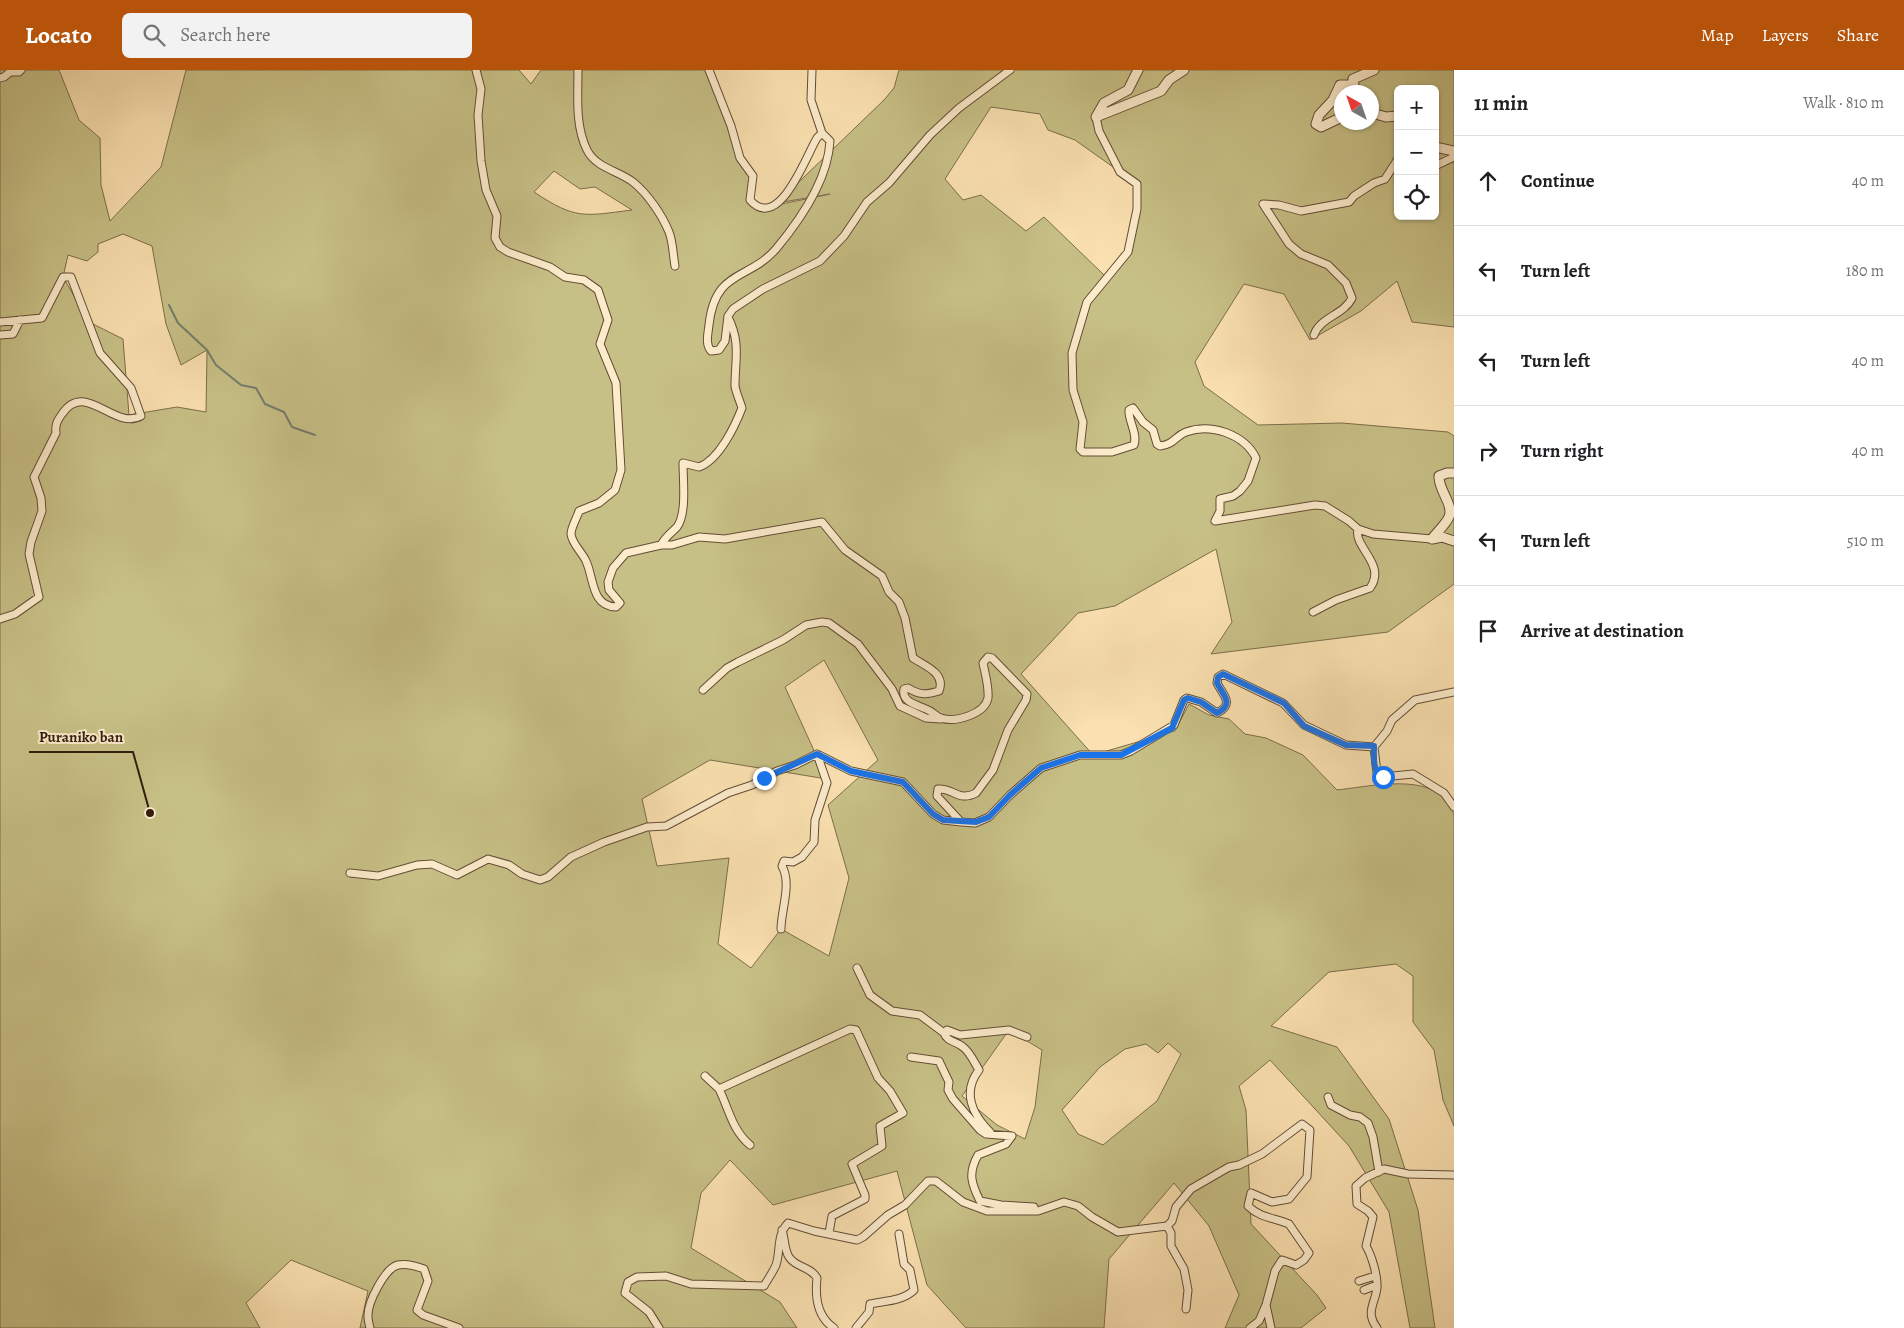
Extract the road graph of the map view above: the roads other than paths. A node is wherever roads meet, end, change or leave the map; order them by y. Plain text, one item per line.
1 (21, 70) edge
2 (476, 70) edge
3 (578, 70) edge
4 (709, 70) edge
5 (812, 70) edge
6 (1010, 70) edge
7 (1138, 70) edge
8 (1184, 70) edge
9 (1374, 70) edge
10 (0, 78) edge
11 (1354, 85) edge
12 (1334, 98) edge
13 (1379, 115) edge
14 (1394, 116) edge
15 (1096, 117) junction
16 (1334, 121) edge
17 (822, 133) junction
18 (1439, 148) edge
19 (1454, 151) edge
20 (1454, 157) edge
21 (1439, 164) edge
22 (1394, 165) edge
23 (675, 266) dead end
24 (728, 316) junction
25 (20, 320) junction
26 (0, 322) edge
27 (0, 335) edge
28 (1314, 335) dead end
29 (1454, 473) edge
30 (1358, 529) junction
31 (1432, 539) junction
32 (1454, 541) edge
33 (661, 544) junction
34 (1313, 612) dead end
35 (0, 618) edge
36 (703, 690) dead end
37 (1454, 692) edge
38 (942, 719) junction
39 (1374, 746) junction
40 (817, 754) junction
41 (1454, 807) edge
42 (961, 822) junction
43 (350, 873) dead end
44 (781, 929) dead end
45 (857, 968) dead end
46 (944, 1033) junction
47 (1027, 1037) dead end
48 (911, 1057) dead end
49 (705, 1076) dead end
50 (719, 1089) junction
51 (1328, 1097) dead end
52 (990, 1132) junction
53 (750, 1145) dead end
54 (1379, 1172) junction
55 (1454, 1175) edge
56 (1035, 1211) junction
57 (1167, 1226) junction
58 (782, 1230) junction
59 (829, 1233) junction
60 (899, 1234) dead end
61 (1375, 1276) junction
62 (1359, 1280) dead end
63 (1377, 1285) junction
64 (1364, 1290) dead end
65 (1266, 1305) junction
66 (1186, 1309) dead end
67 (370, 1328) edge
68 (459, 1328) edge
69 (659, 1328) edge
70 (834, 1328) edge
71 (856, 1328) edge
72 (1250, 1328) edge
73 (1271, 1328) edge
74 (1377, 1328) edge

1 - 10 street
2 - 33 street
3 - 23 street
4 - 17 street
5 - 17 street
6 - 24 street
7 - 15 street
8 - 15 street
9 - 11 street
12 - 16 street
13 - 14 street
15 - 30 street
17 - 24 street
18 - 19 street
20 - 21 street
22 - 28 street
24 - 33 street
25 - 26 street
25 - 27 street
25 - 35 street
29 - 31 street
30 - 31 street
30 - 34 street
31 - 32 street
33 - 38 street
36 - 38 street
37 - 39 street
38 - 42 street
39 - 41 street
39 - 42 street
40 - 42 street
40 - 43 street
40 - 44 street
45 - 46 street
46 - 47 street
46 - 52 street
48 - 52 street
49 - 50 street
50 - 53 street
50 - 59 street
51 - 54 street
52 - 56 street
54 - 55 street
54 - 61 street
56 - 57 street
56 - 59 street
57 - 65 street
57 - 66 street
58 - 59 street
58 - 69 street
58 - 70 street
60 - 71 street
61 - 62 street
61 - 63 street
63 - 64 street
63 - 74 street
65 - 72 street
65 - 73 street
67 - 68 street

